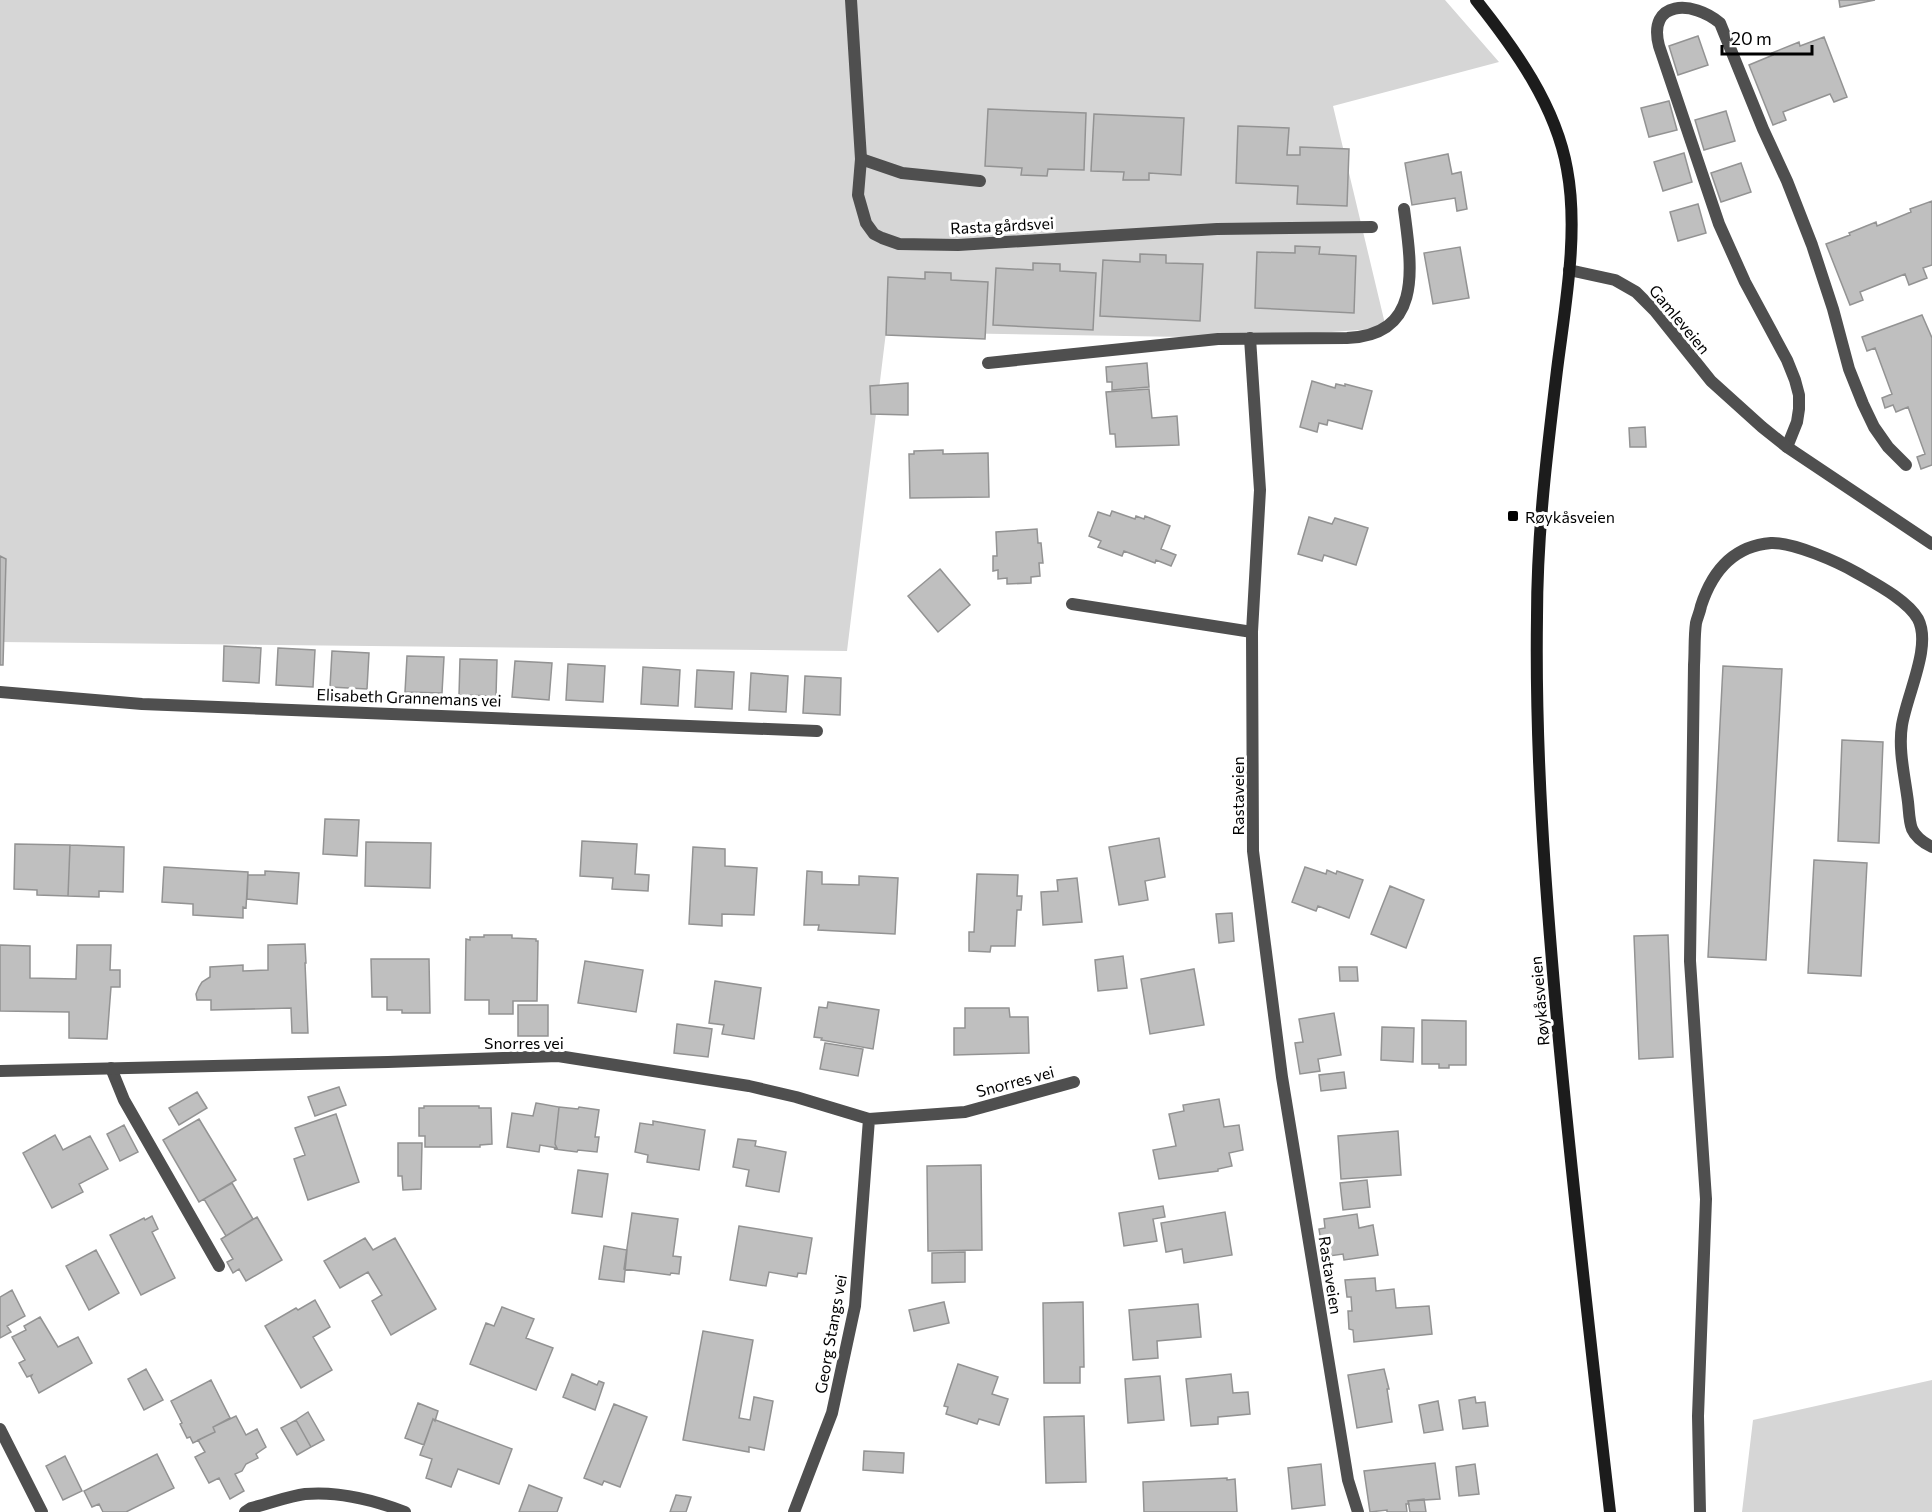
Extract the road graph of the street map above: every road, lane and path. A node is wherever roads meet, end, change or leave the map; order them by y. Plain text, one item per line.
1 (851, 0) edge
2 (1476, 0) edge
3 (861, 159) junction
4 (980, 181) dead end
5 (1404, 209) dead end
6 (1372, 227) dead end
7 (1569, 270) junction
8 (1250, 338) junction
9 (988, 363) dead end
10 (1787, 447) junction
11 (1906, 465) dead end
12 (1932, 544) edge
13 (1071, 604) dead end
14 (1252, 632) junction
15 (0, 692) edge
16 (817, 731) dead end
17 (1932, 847) edge
18 (111, 1068) junction
19 (0, 1071) edge
20 (1074, 1082) dead end
21 (869, 1119) junction
22 (219, 1266) dead end
23 (0, 1429) edge
24 (42, 1512) edge
25 (245, 1512) edge
26 (405, 1512) edge
27 (794, 1512) edge
28 (1358, 1512) edge
29 (1610, 1512) edge
30 (1700, 1512) edge

1 - 3 street, Rasta gårdsvei
2 - 7 main road
3 - 4 street
3 - 6 street, Rasta gårdsvei
5 - 8 street
7 - 10 street, Gamleveien
7 - 29 main road, Røykåsveien
8 - 9 street
8 - 14 street, Rastaveien
10 - 11 street
10 - 12 street, Gamleveien
13 - 14 street
14 - 28 street, Rastaveien
15 - 16 street, Elisabeth Grannemans vei
17 - 30 street
18 - 19 street, Snorres vei
18 - 21 street, Snorres vei
18 - 22 street
20 - 21 street, Snorres vei
21 - 27 street, Georg Stangs vei
23 - 24 street
25 - 26 street

